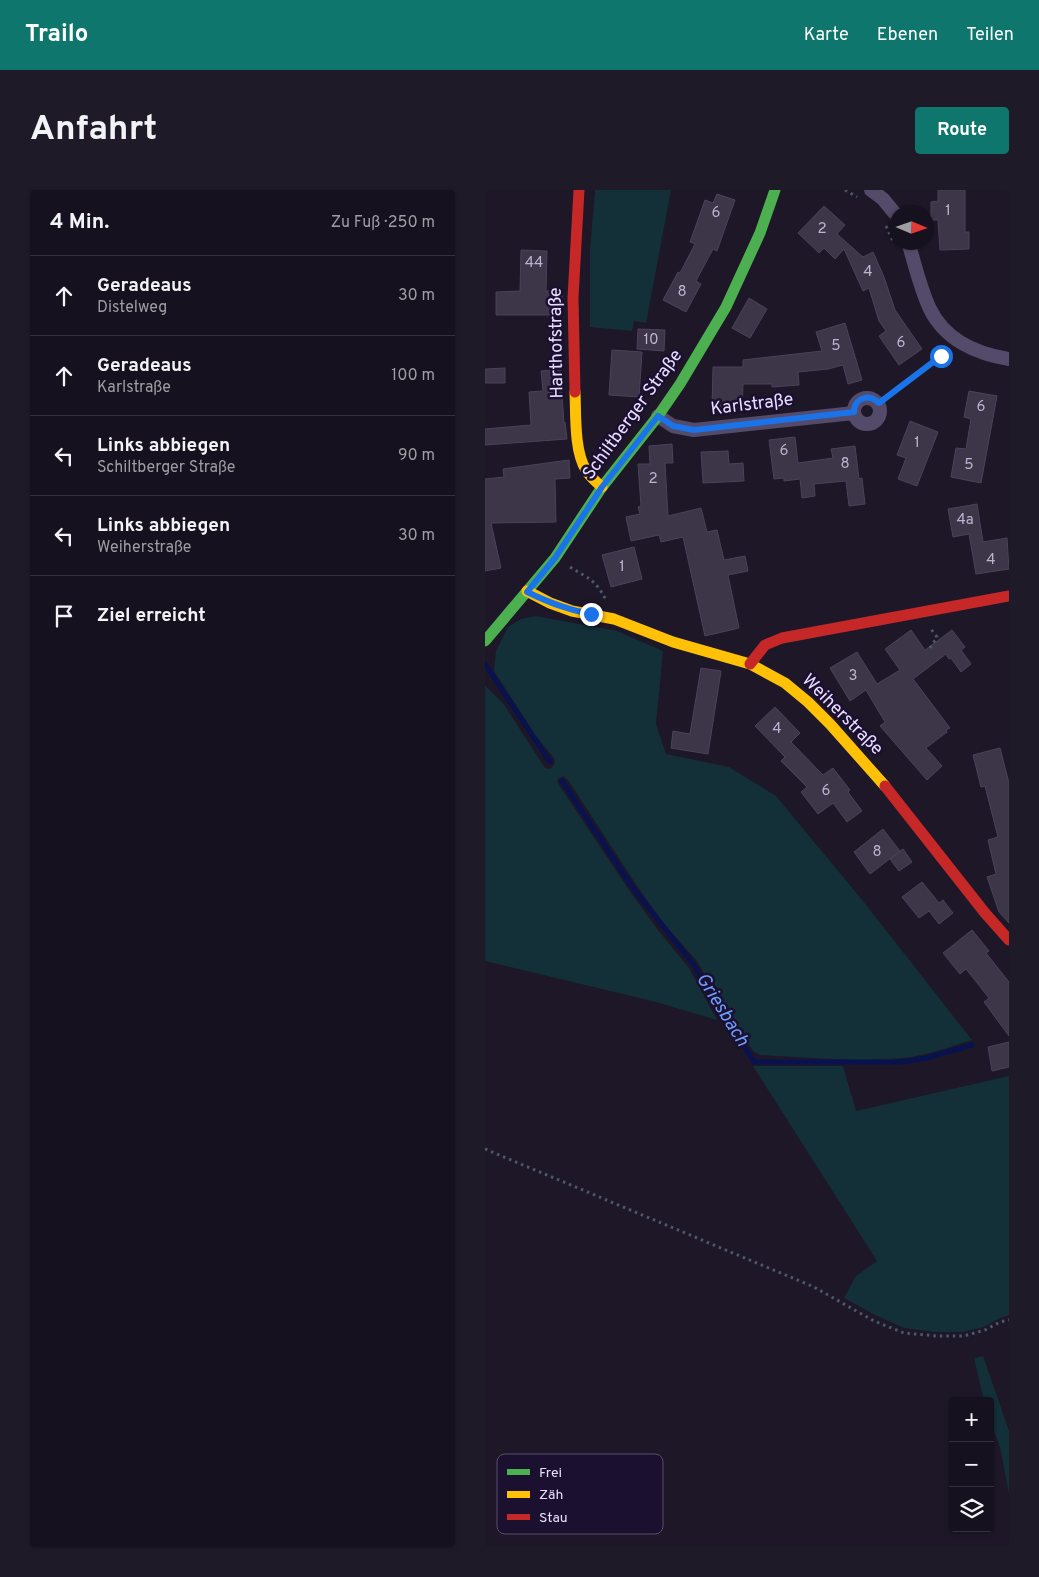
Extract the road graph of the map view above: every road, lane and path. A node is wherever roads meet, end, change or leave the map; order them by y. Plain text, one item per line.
1 (579, 190) edge
2 (775, 190) edge
3 (871, 190) edge
4 (889, 207) edge
5 (911, 250) edge
6 (948, 350) dead end
7 (1009, 358) edge
8 (879, 403) junction
9 (854, 412) junction
10 (658, 416) junction
11 (602, 487) junction
12 (555, 558) junction
13 (527, 592) junction
14 (1009, 596) edge
15 (614, 619) junction
16 (485, 641) edge
17 (750, 664) junction
18 (1009, 940) edge
19 (485, 1149) edge
20 (1009, 1320) edge

1 - 11 street, Harthofstraße
2 - 10 street, Schiltberger Straße
3 - 4 street
5 - 7 street
6 - 8 path
8 - 9 street
8 - 9 street
9 - 10 street, Karlstraße
10 - 11 street, Schiltberger Straße
11 - 12 street, Schiltberger Straße
12 - 13 street, Schiltberger Straße
12 - 15 path
13 - 15 street, Weiherstraße
13 - 16 street, Schiltberger Straße
14 - 17 street
15 - 17 street, Weiherstraße
17 - 18 street, Weiherstraße
19 - 20 path

